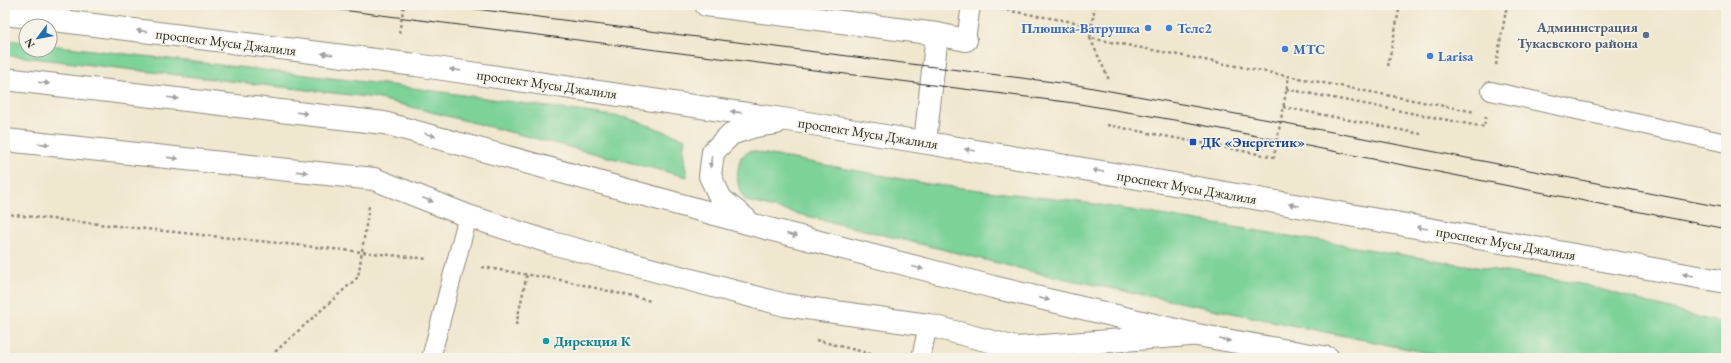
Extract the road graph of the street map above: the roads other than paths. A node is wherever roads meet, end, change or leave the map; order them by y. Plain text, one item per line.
1 (706, 5) edge
2 (971, 5) edge
3 (5, 14) edge
4 (937, 34) junction
5 (966, 40) joint
6 (5, 79) edge
7 (1491, 91) dead end
8 (789, 120) junction
9 (5, 140) edge
10 (925, 142) junction
11 (1726, 143) edge
12 (468, 216) junction
13 (754, 225) junction
14 (1726, 282) edge
15 (928, 325) junction
16 (1197, 335) junction
17 (432, 358) edge
18 (921, 358) edge
19 (1328, 358) edge

1 - 4 main road
2 - 5 lane
8 -> 3 main road, проспект Мусы Джалиля
4 - 5 main road
4 - 10 main road
6 -> 13 main road
7 - 11 lane
8 - 10 main road, проспект Мусы Джалиля
8 -> 13 main road
9 -> 12 main road
14 -> 10 main road, проспект Мусы Джалиля
12 - 15 main road
12 - 17 lane
13 -> 16 main road
15 - 16 main road
15 - 18 lane
16 -> 19 main road

